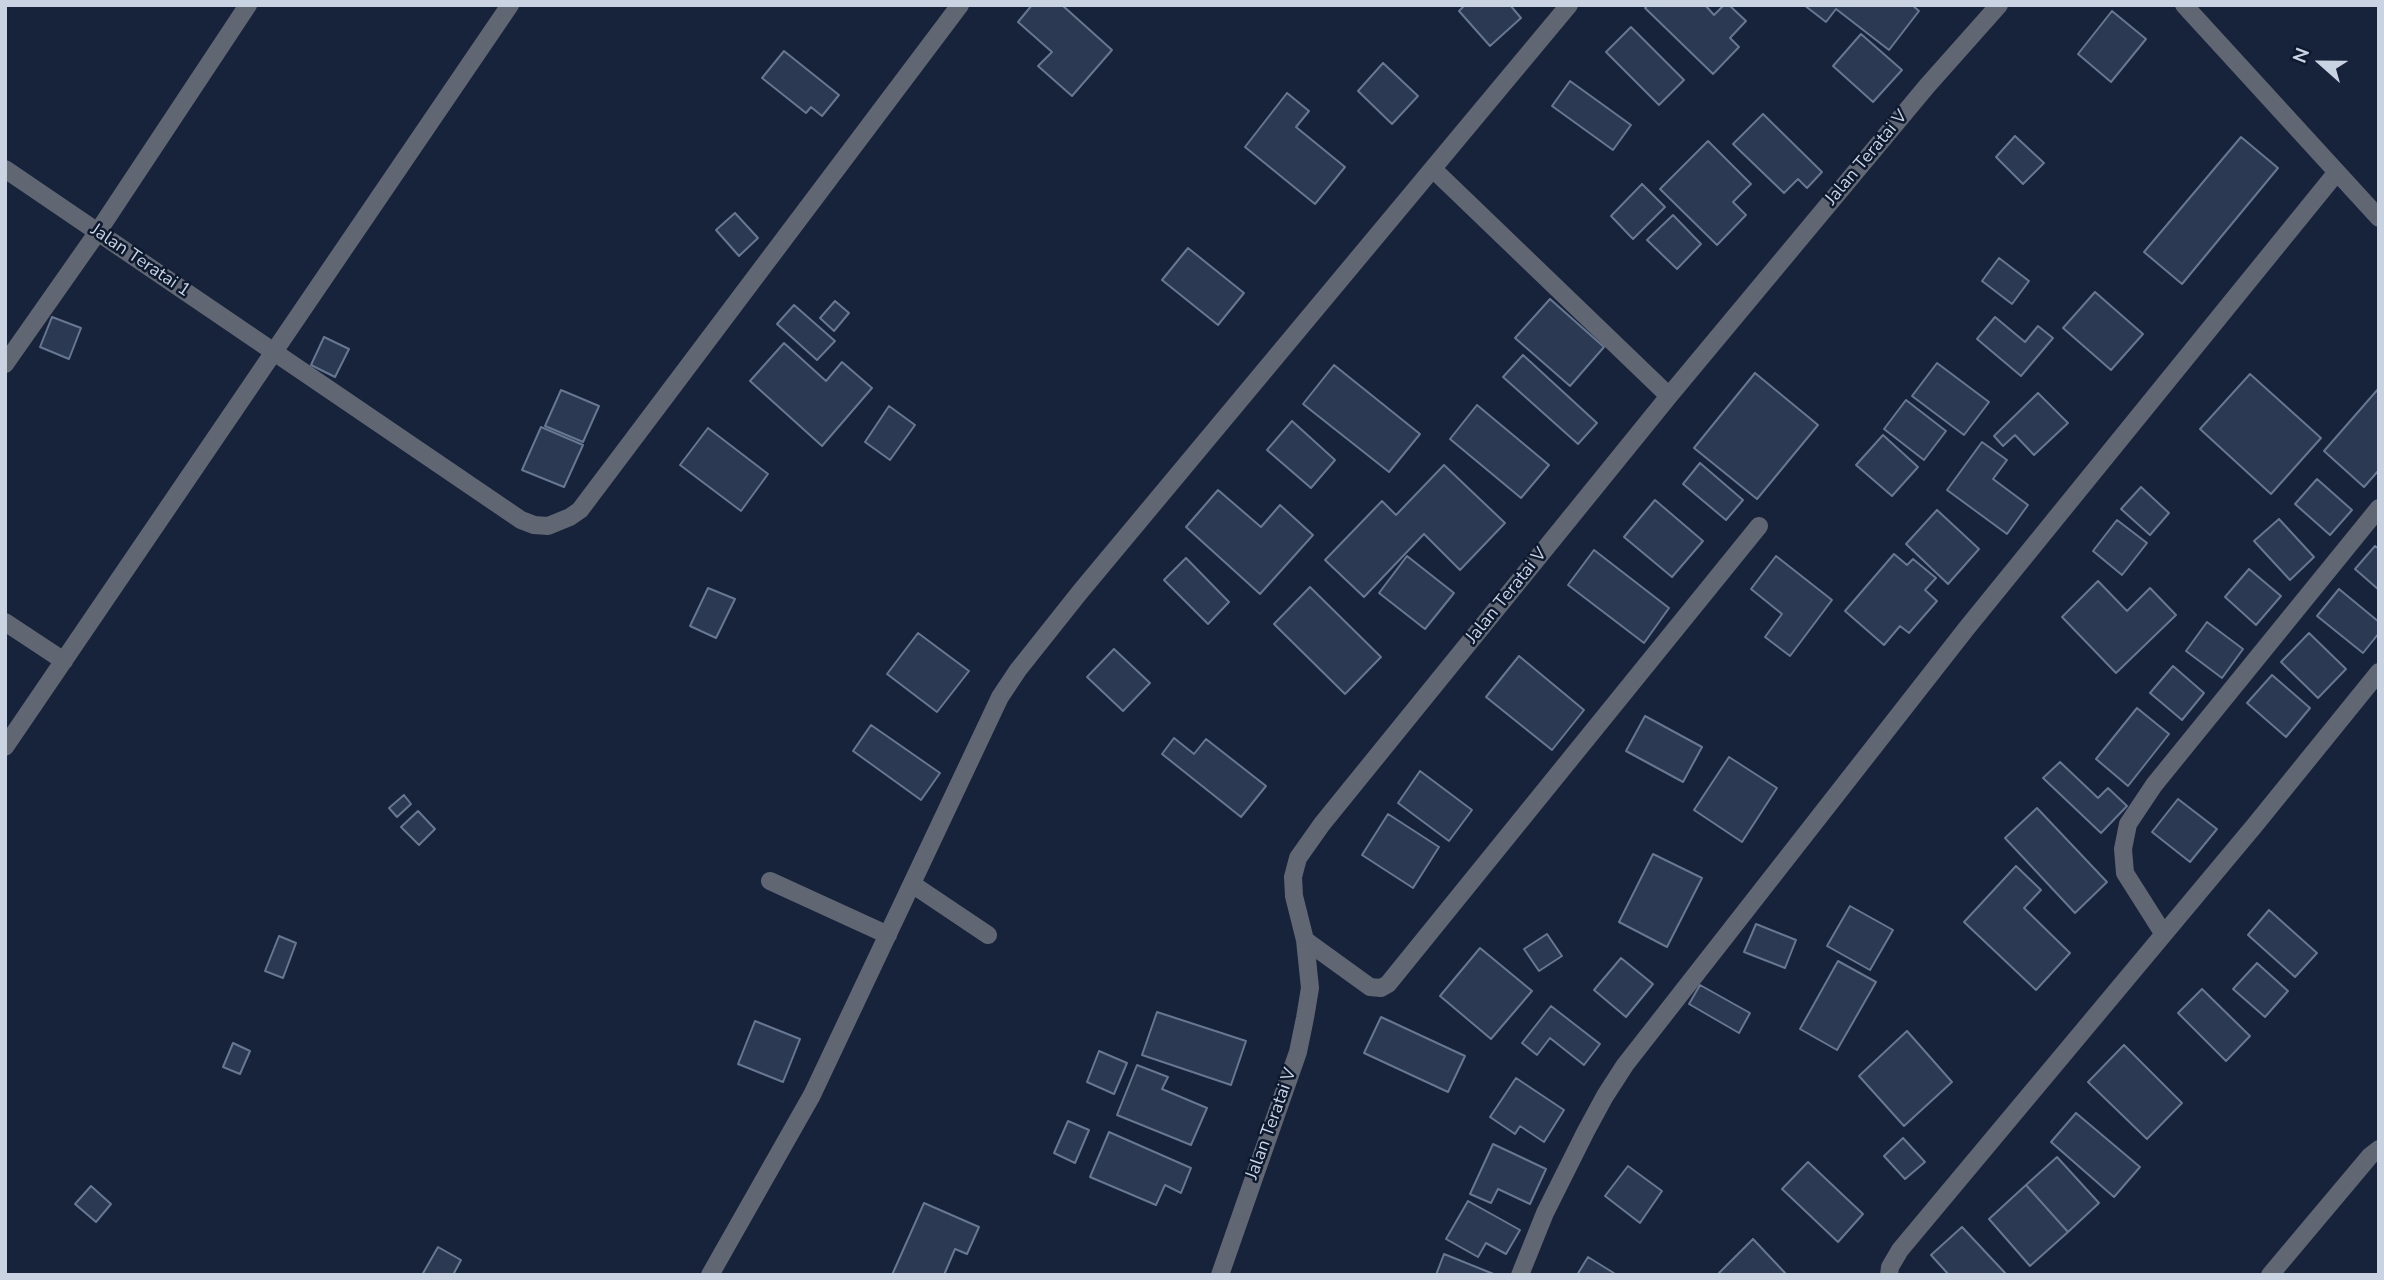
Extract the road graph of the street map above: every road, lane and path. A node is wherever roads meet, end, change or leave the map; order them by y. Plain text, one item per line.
1 (248, 5) edge
2 (509, 5) edge
3 (960, 5) edge
4 (1569, 5) edge
5 (1999, 5) edge
6 (2183, 5) edge
7 (5, 169) edge
8 (1433, 169) junction
9 (2337, 172) junction
10 (2379, 218) edge
11 (97, 233) junction
12 (275, 352) junction
13 (5, 364) edge
14 (1669, 396) junction
15 (2379, 508) edge
16 (1759, 526) dead end
17 (5, 622) edge
18 (64, 661) junction
19 (2379, 672) edge
20 (5, 747) edge
21 (770, 881) dead end
22 (912, 884) junction
23 (2163, 933) junction
24 (888, 935) junction
25 (988, 935) dead end
26 (1305, 940) junction
27 (2379, 1149) edge
28 (710, 1275) edge
29 (1220, 1275) edge
30 (1520, 1275) edge
31 (1889, 1275) edge
32 (2270, 1275) edge

1 - 11 street
2 - 12 street
3 - 12 street, Jalan Teratai 1
4 - 8 street
5 - 14 street, Jalan Teratai V
6 - 9 street
7 - 11 street, Jalan Teratai 1
8 - 14 street
8 - 22 street
9 - 10 street
9 - 30 street
11 - 12 street, Jalan Teratai 1
11 - 13 street
12 - 18 street
14 - 26 street, Jalan Teratai V
15 - 23 street
16 - 26 street
17 - 18 street
18 - 20 street
19 - 23 street
21 - 24 street
22 - 24 street
22 - 25 street
23 - 31 street
24 - 28 street
26 - 29 street, Jalan Teratai V
27 - 32 street

